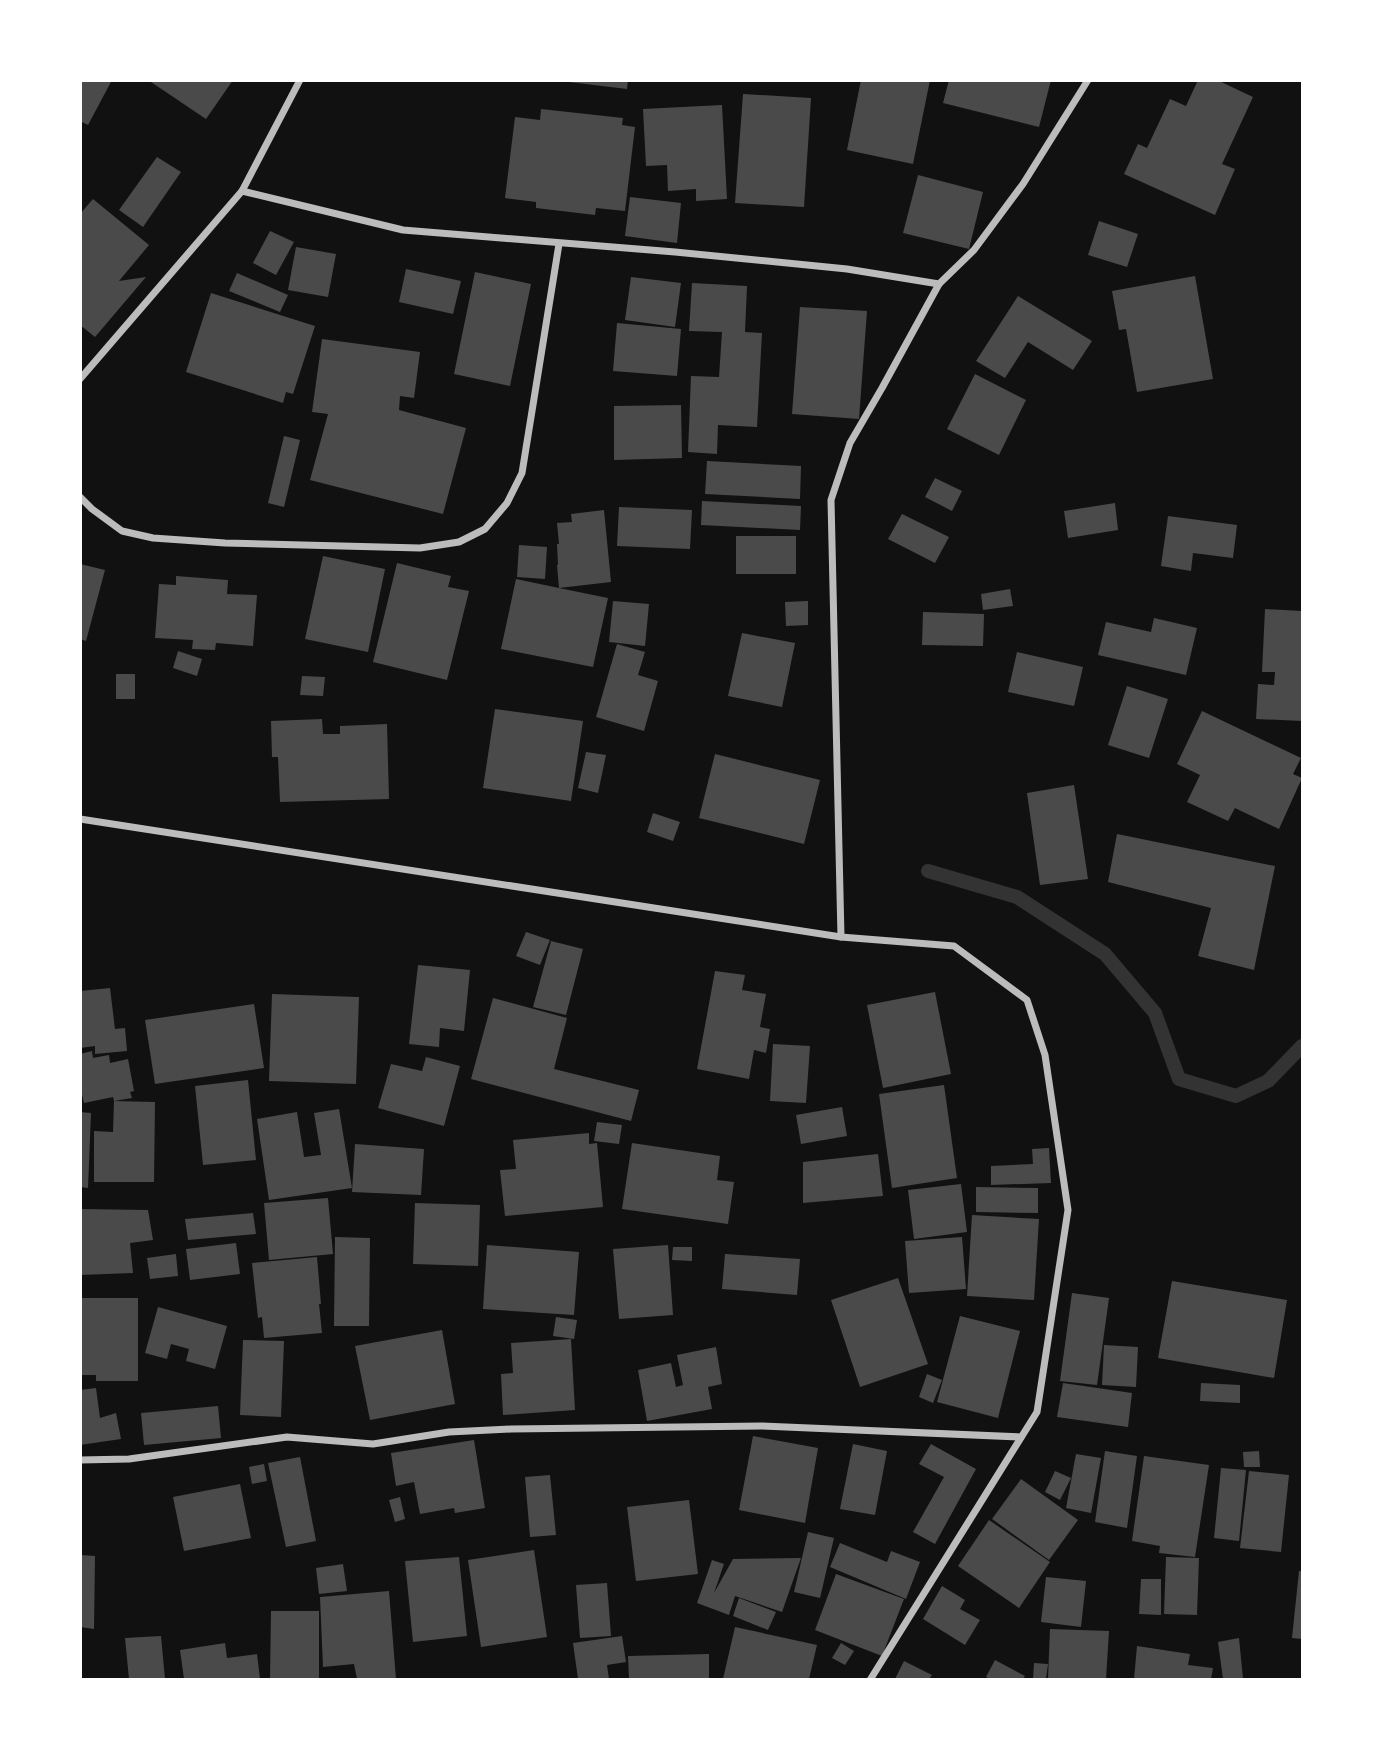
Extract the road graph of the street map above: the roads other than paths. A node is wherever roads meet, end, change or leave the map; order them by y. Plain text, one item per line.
1 (300, 80) edge
2 (1088, 80) edge
3 (242, 191) junction
4 (559, 244) junction
5 (939, 284) junction
6 (80, 379) edge
7 (80, 497) edge
8 (80, 819) edge
9 (841, 937) junction
10 (1021, 1437) junction
11 (80, 1460) edge
12 (870, 1679) edge

1 - 3 street
2 - 5 street
3 - 4 street
3 - 6 street
4 - 5 street
4 - 7 street
5 - 9 street
8 - 9 street
9 - 10 street
10 - 11 street
10 - 12 street

